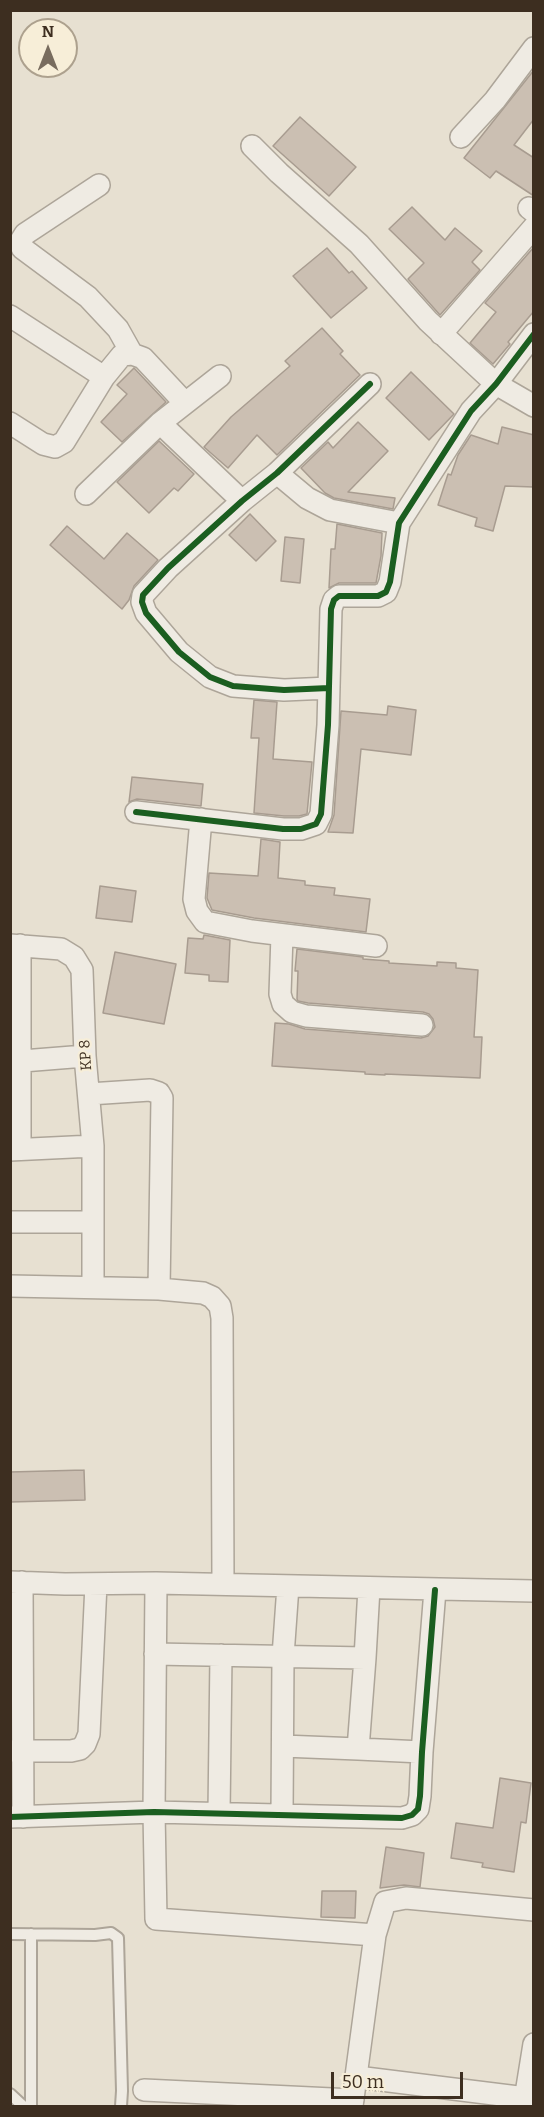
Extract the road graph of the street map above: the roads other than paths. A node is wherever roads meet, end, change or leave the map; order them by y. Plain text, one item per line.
1 (534, 48) edge
2 (461, 136) dead end
3 (252, 146) dead end
4 (99, 185) dead end
5 (532, 216) edge
6 (10, 316) edge
7 (441, 334) junction
8 (534, 334) edge
9 (132, 354) junction
10 (220, 376) dead end
11 (104, 377) junction
12 (370, 384) dead end
13 (496, 384) junction
14 (185, 404) junction
15 (534, 406) edge
16 (10, 423) edge
17 (160, 423) junction
18 (277, 473) junction
19 (86, 494) dead end
20 (242, 501) junction
21 (399, 523) junction
22 (329, 688) junction
23 (136, 812) dead end
24 (201, 819) junction
25 (282, 935) junction
26 (15, 945) edge
27 (376, 946) dead end
28 (15, 1011) edge
29 (422, 1025) dead end
30 (86, 1056) junction
31 (15, 1061) edge
32 (89, 1094) junction
33 (93, 1146) junction
34 (15, 1149) edge
35 (10, 1222) edge
36 (93, 1222) junction
37 (10, 1286) edge
38 (93, 1287) junction
39 (159, 1289) junction
40 (16, 1582) edge
41 (156, 1583) junction
42 (96, 1584) junction
43 (223, 1584) junction
44 (288, 1586) junction
45 (369, 1588) junction
46 (435, 1590) junction
47 (534, 1591) edge
48 (155, 1654) junction
49 (221, 1655) junction
50 (283, 1656) junction
51 (365, 1658) junction
52 (16, 1662) edge
53 (283, 1746) junction
54 (358, 1749) junction
55 (17, 1751) edge
56 (422, 1752) junction
57 (154, 1812) junction
58 (219, 1814) junction
59 (282, 1815) junction
60 (17, 1817) edge
61 (534, 1910) edge
62 (10, 1934) edge
63 (31, 1934) junction
64 (375, 1935) junction
65 (534, 2044) edge
66 (357, 2078) junction
67 (144, 2090) dead end
68 (10, 2094) edge
69 (525, 2102) edge
70 (353, 2103) edge
71 (23, 2106) edge
72 (31, 2106) edge
73 (121, 2106) edge

1 - 2 street
3 - 7 street
4 - 9 street
5 - 7 street
6 - 11 street
7 - 13 street
8 - 13 street
9 - 11 street
9 - 14 street
10 - 14 street
11 - 16 street
12 - 18 street
13 - 15 street
13 - 21 street
14 - 17 street
17 - 19 street
17 - 20 street
18 - 20 street
18 - 21 street
20 - 22 street
21 - 22 street
22 - 24 street
23 - 24 street
24 - 25 street
25 - 27 street
25 - 29 street
26 - 28 street
26 - 30 street, KP 8
28 - 31 street
30 - 31 street
30 - 32 street, KP 8
31 - 34 street
32 - 33 street, KP 8
32 - 39 street
33 - 34 street
33 - 36 street, KP 8
35 - 36 street
36 - 38 street, KP 8
37 - 38 street
38 - 39 street
39 - 43 street
40 - 42 street
40 - 52 street
41 - 42 street
41 - 43 street
41 - 48 street
42 - 55 street
43 - 44 street
44 - 45 street
44 - 50 street
45 - 46 street
45 - 51 street
46 - 47 street
46 - 56 street
48 - 49 street
48 - 57 street
49 - 50 street
49 - 58 street
50 - 51 street
50 - 53 street
51 - 54 street
52 - 55 street
53 - 54 street
53 - 59 street
54 - 56 street
55 - 60 street
56 - 59 street
57 - 58 street
57 - 60 street
57 - 64 street
58 - 59 street
61 - 64 street
62 - 63 lane
63 - 72 lane
63 - 73 lane
64 - 66 street
65 - 69 street
66 - 69 street
66 - 70 street
67 - 70 street
68 - 71 lane

